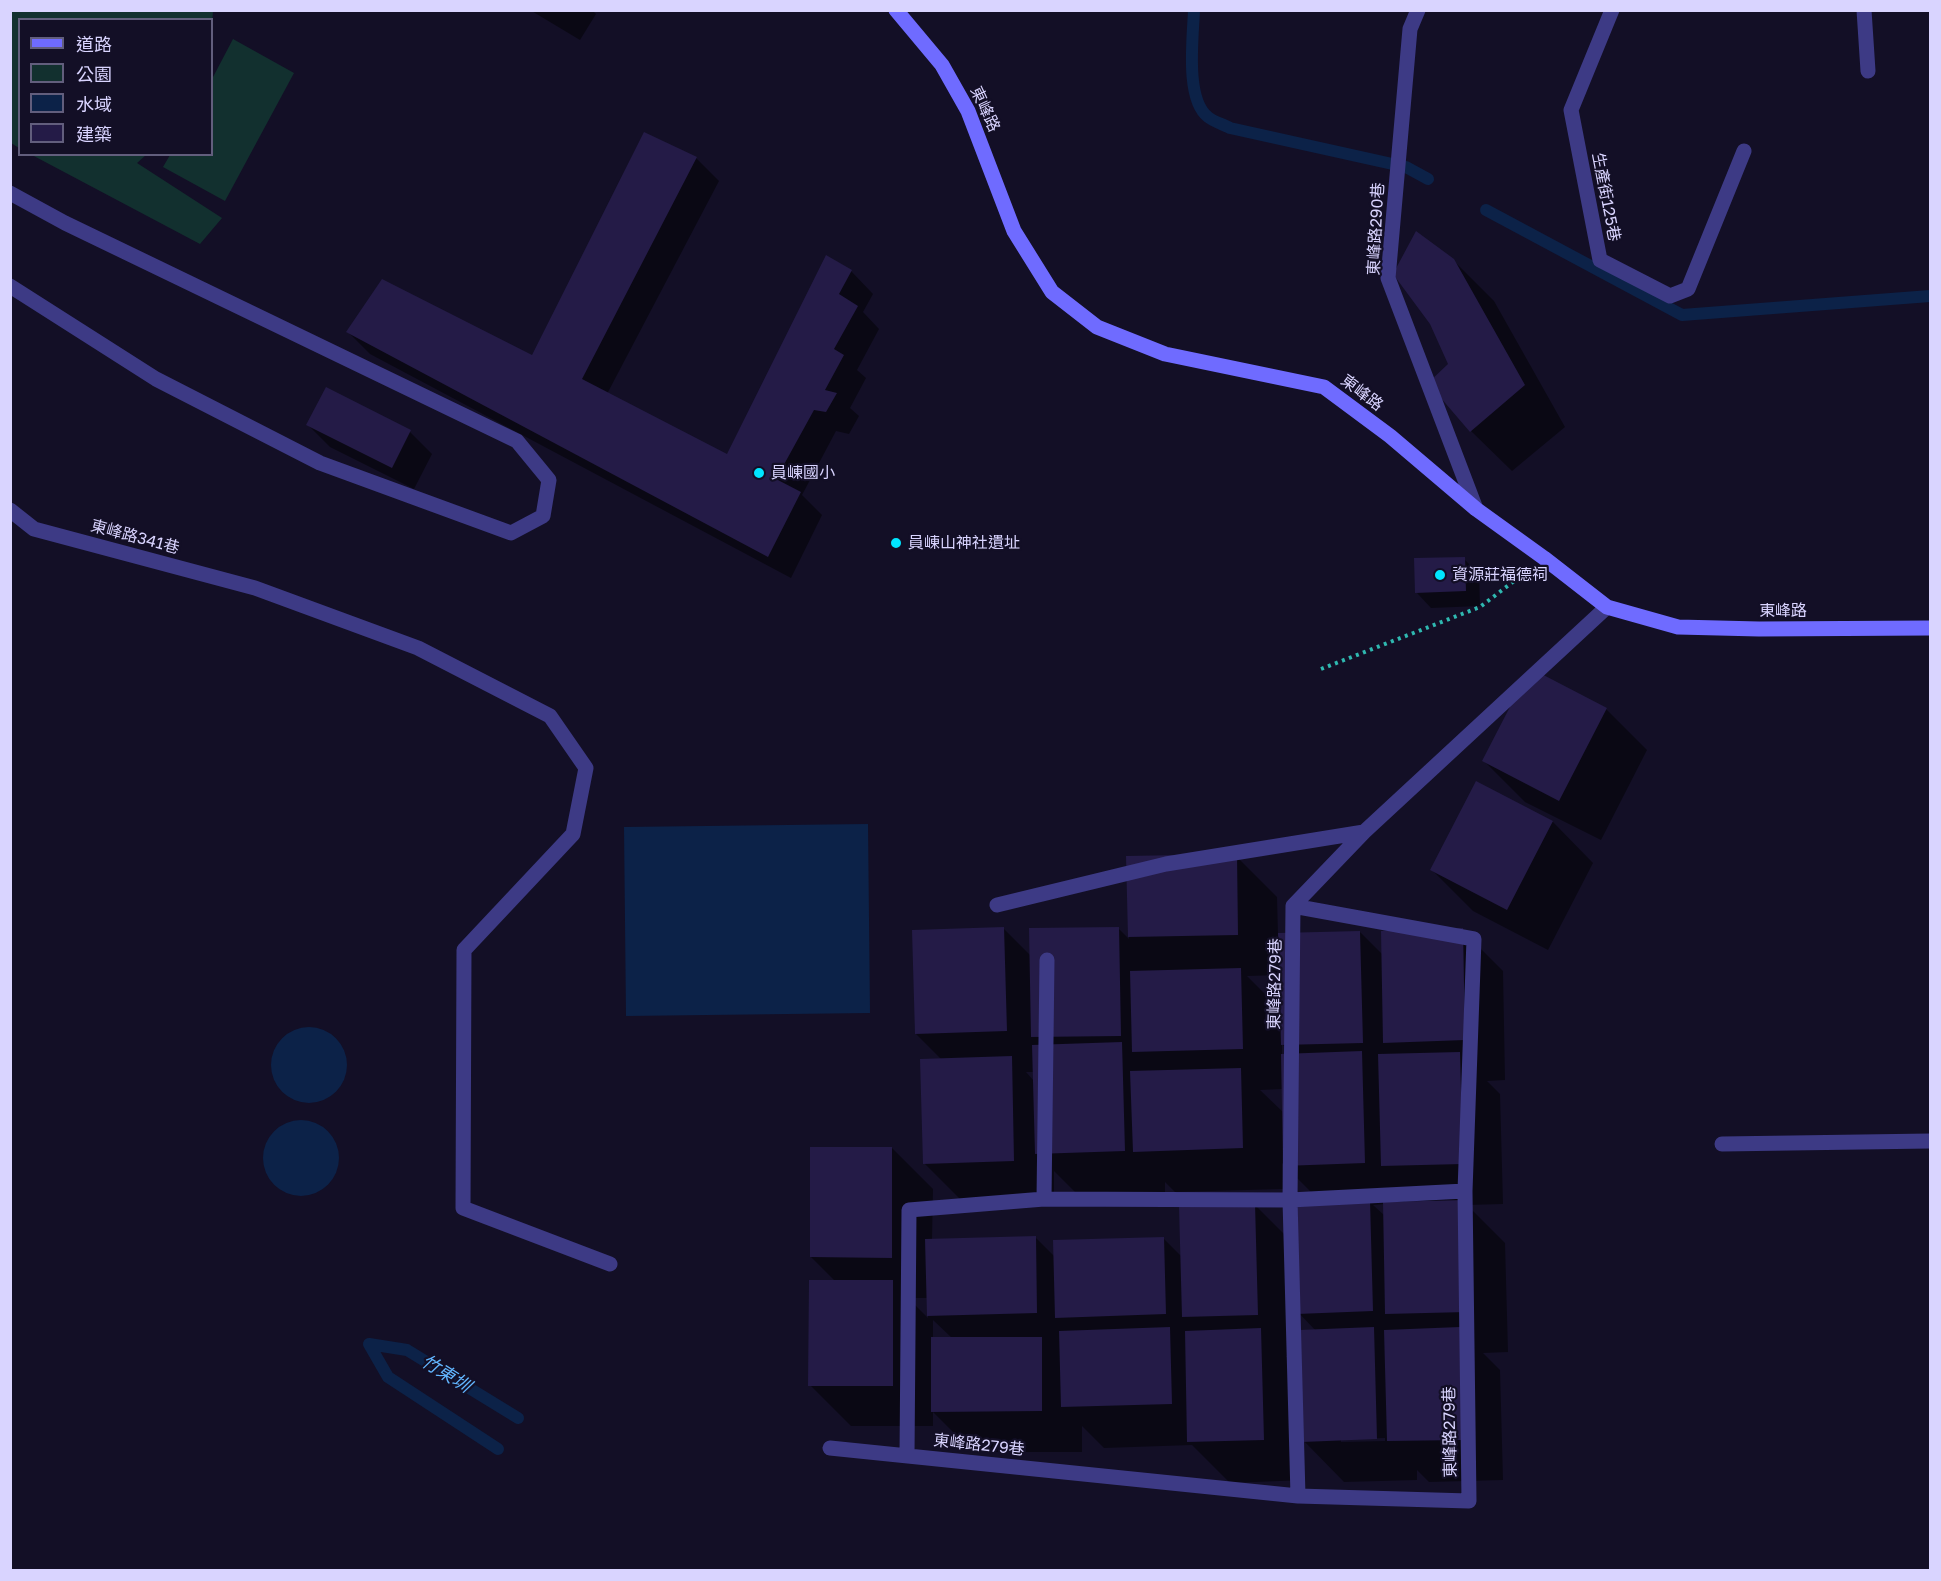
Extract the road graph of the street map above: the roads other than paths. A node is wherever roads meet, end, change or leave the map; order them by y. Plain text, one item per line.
1 (896, 10) edge
2 (1418, 10) edge
3 (1612, 10) edge
4 (1864, 10) edge
5 (1868, 71) dead end
6 (1744, 151) dead end
7 (10, 193) edge
8 (10, 286) edge
9 (1476, 509) junction
10 (10, 510) edge
11 (1606, 607) junction
12 (1930, 628) edge
13 (1364, 832) junction
14 (998, 905) dead end
15 (1293, 906) junction
16 (1047, 960) dead end
17 (1930, 1141) edge
18 (1722, 1144) dead end
19 (1465, 1191) junction
20 (1044, 1199) junction
21 (1290, 1200) junction
22 (610, 1264) dead end
23 (830, 1448) dead end
24 (908, 1456) junction
25 (1298, 1496) junction

1 - 9 main road, 東峰路
2 - 9 lane, 東峰路290巷
3 - 6 lane, 生產街125巷
4 - 5 lane
7 - 8 lane
9 - 11 main road, 東峰路
10 - 22 lane, 東峰路341巷
11 - 12 main road, 東峰路
11 - 13 lane
13 - 14 lane
13 - 15 lane
15 - 19 lane, 東峰路279巷
15 - 21 lane, 東峰路279巷
16 - 20 lane
17 - 18 lane
19 - 21 lane
19 - 25 lane, 東峰路279巷
20 - 21 lane
20 - 24 lane
21 - 25 lane, 東峰路279巷
23 - 24 lane, 東峰路279巷
24 - 25 lane, 東峰路279巷

